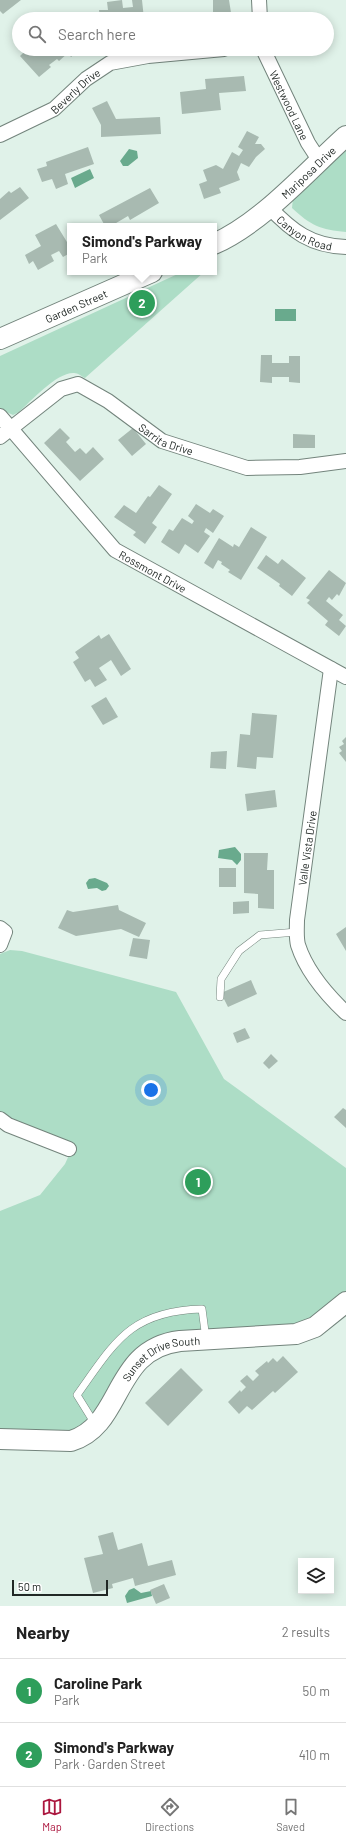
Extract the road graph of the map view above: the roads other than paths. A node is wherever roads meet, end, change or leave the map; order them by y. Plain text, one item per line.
1 (259, 0) edge
2 (260, 12) edge
3 (148, 56) edge
4 (266, 56) edge
5 (0, 134) edge
6 (346, 136) edge
7 (319, 160) junction
8 (269, 208) junction
9 (217, 243) edge
10 (346, 247) edge
11 (145, 275) edge
12 (0, 339) edge
13 (0, 416) edge
14 (11, 428) junction
15 (0, 437) edge
16 (346, 461) edge
17 (331, 669) junction
18 (346, 677) edge
19 (298, 932) junction
20 (220, 997) dead end
21 (346, 1013) edge
22 (0, 1119) edge
23 (69, 1149) dead end
24 (346, 1302) edge
25 (206, 1340) junction
26 (96, 1426) junction
27 (0, 1440) edge

1 - 2 street
3 - 5 street, Beverly Drive
4 - 7 street, Westwood Lane
6 - 7 street, Mariposa Drive
7 - 8 street, Mariposa Drive
8 - 9 street
8 - 10 street, Canyon Road
11 - 12 street, Garden Street
13 - 14 street, Rossmont Drive
14 - 15 street
14 - 16 street, Sarrita Drive
14 - 17 street, Rossmont Drive
17 - 18 street, Rossmont Drive
17 - 19 street, Valle Vista Drive
19 - 20 lane
19 - 21 street, Valle Vista Drive
22 - 23 street
24 - 25 street, Sunset Drive South
25 - 26 street, Sunset Drive South
25 - 26 lane
26 - 27 street, Sunset Drive South

